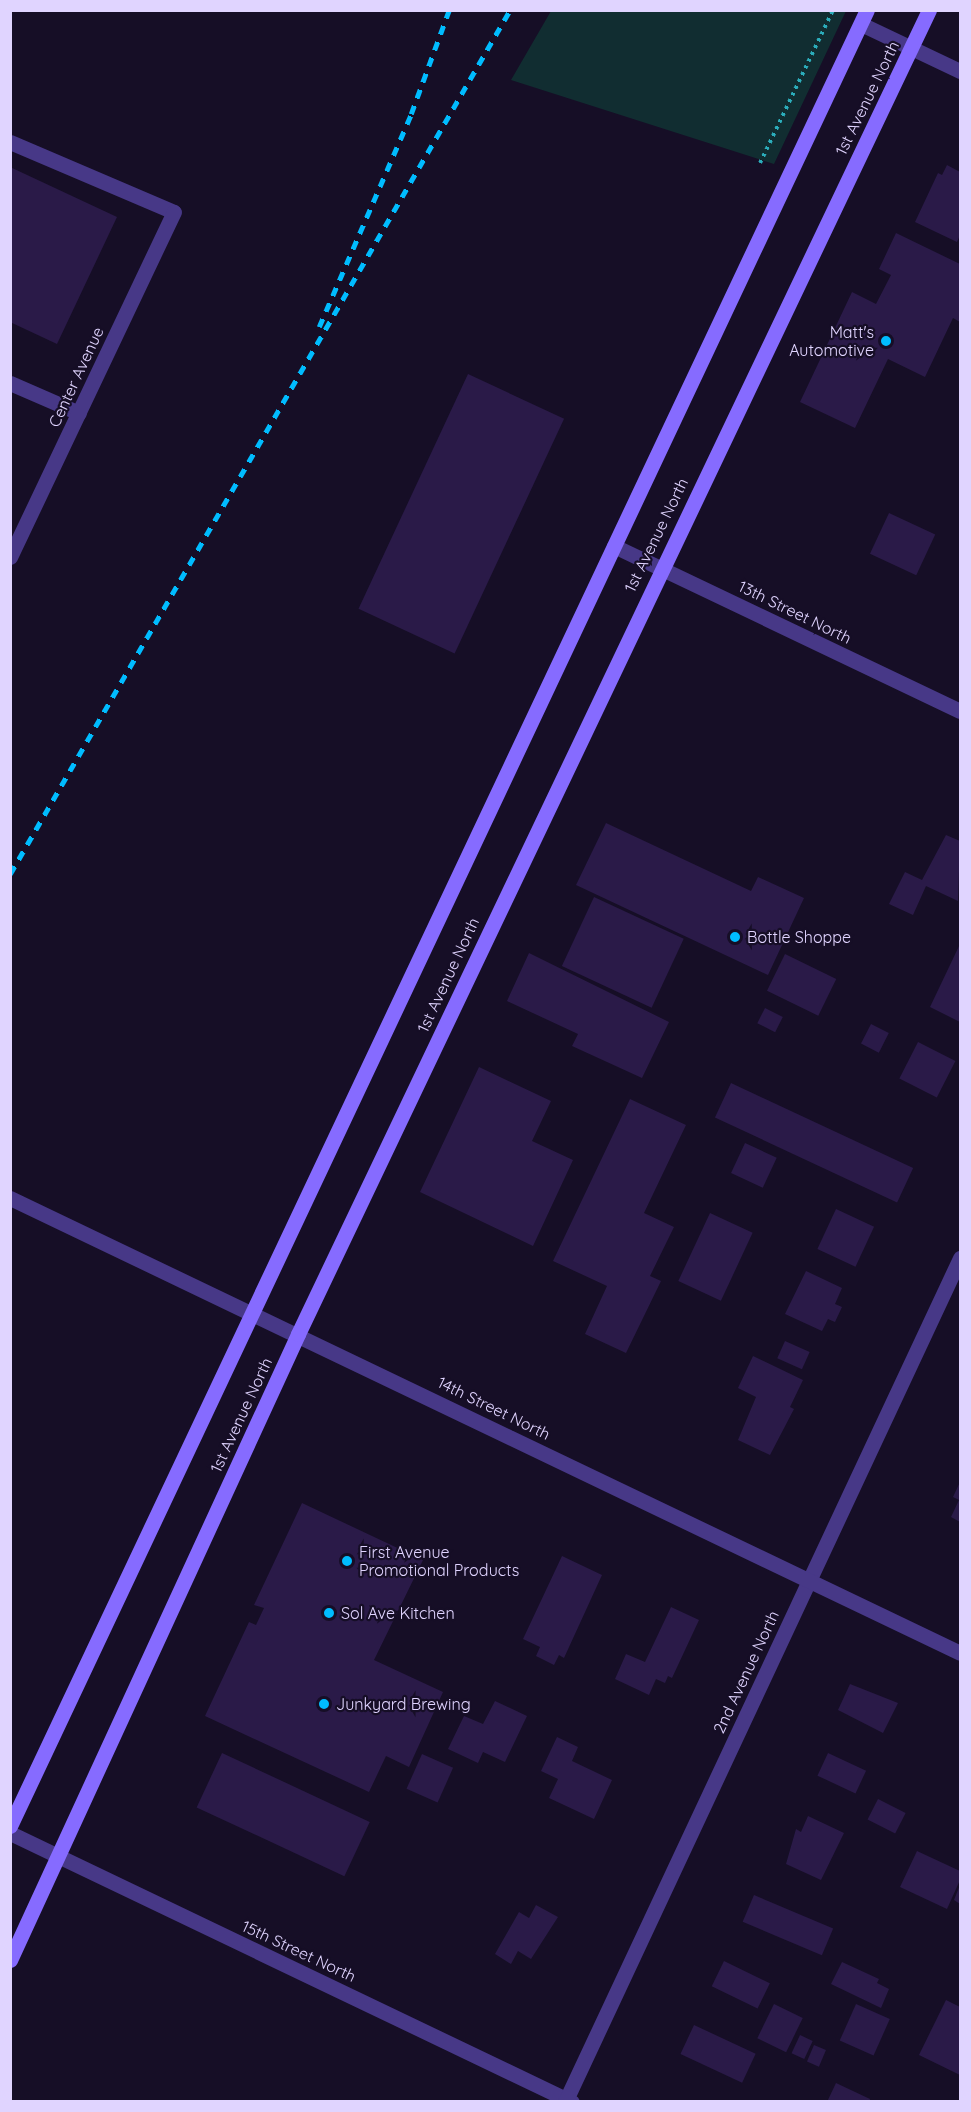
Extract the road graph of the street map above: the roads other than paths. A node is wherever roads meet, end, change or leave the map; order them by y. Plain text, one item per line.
1 (929, 10) edge
2 (864, 17) edge
3 (911, 48) junction
4 (960, 71) edge
5 (10, 142) edge
6 (10, 383) edge
7 (79, 413) junction
8 (614, 546) junction
9 (10, 557) edge
10 (660, 567) junction
11 (960, 711) edge
12 (10, 1198) edge
13 (960, 1258) edge
14 (254, 1313) junction
15 (298, 1334) junction
16 (810, 1580) junction
17 (960, 1653) edge
18 (10, 1826) edge
19 (10, 1833) edge
20 (59, 1856) junction
21 (10, 1960) edge
22 (568, 2100) edge

1 - 3 main road, 1st Avenue North
2 - 3 street
2 - 8 main road, 1st Avenue North
3 - 4 street
3 - 10 main road, 1st Avenue North
5 - 7 street, Center Avenue
6 - 7 street
7 - 9 street, Center Avenue
8 - 10 street, 13th Street North
8 - 14 main road, 1st Avenue North
10 - 11 street, 13th Street North
10 - 15 main road, 1st Avenue North
12 - 14 street, 14th Street North
13 - 16 street, 2nd Avenue North
14 - 15 street, 14th Street North
14 - 18 main road, 1st Avenue North
15 - 16 street, 14th Street North
15 - 20 main road, 1st Avenue North
16 - 17 street, 14th Street North
16 - 22 street, 2nd Avenue North
19 - 20 street, 15th Street North
20 - 21 main road, 1st Avenue North
20 - 22 street, 15th Street North

